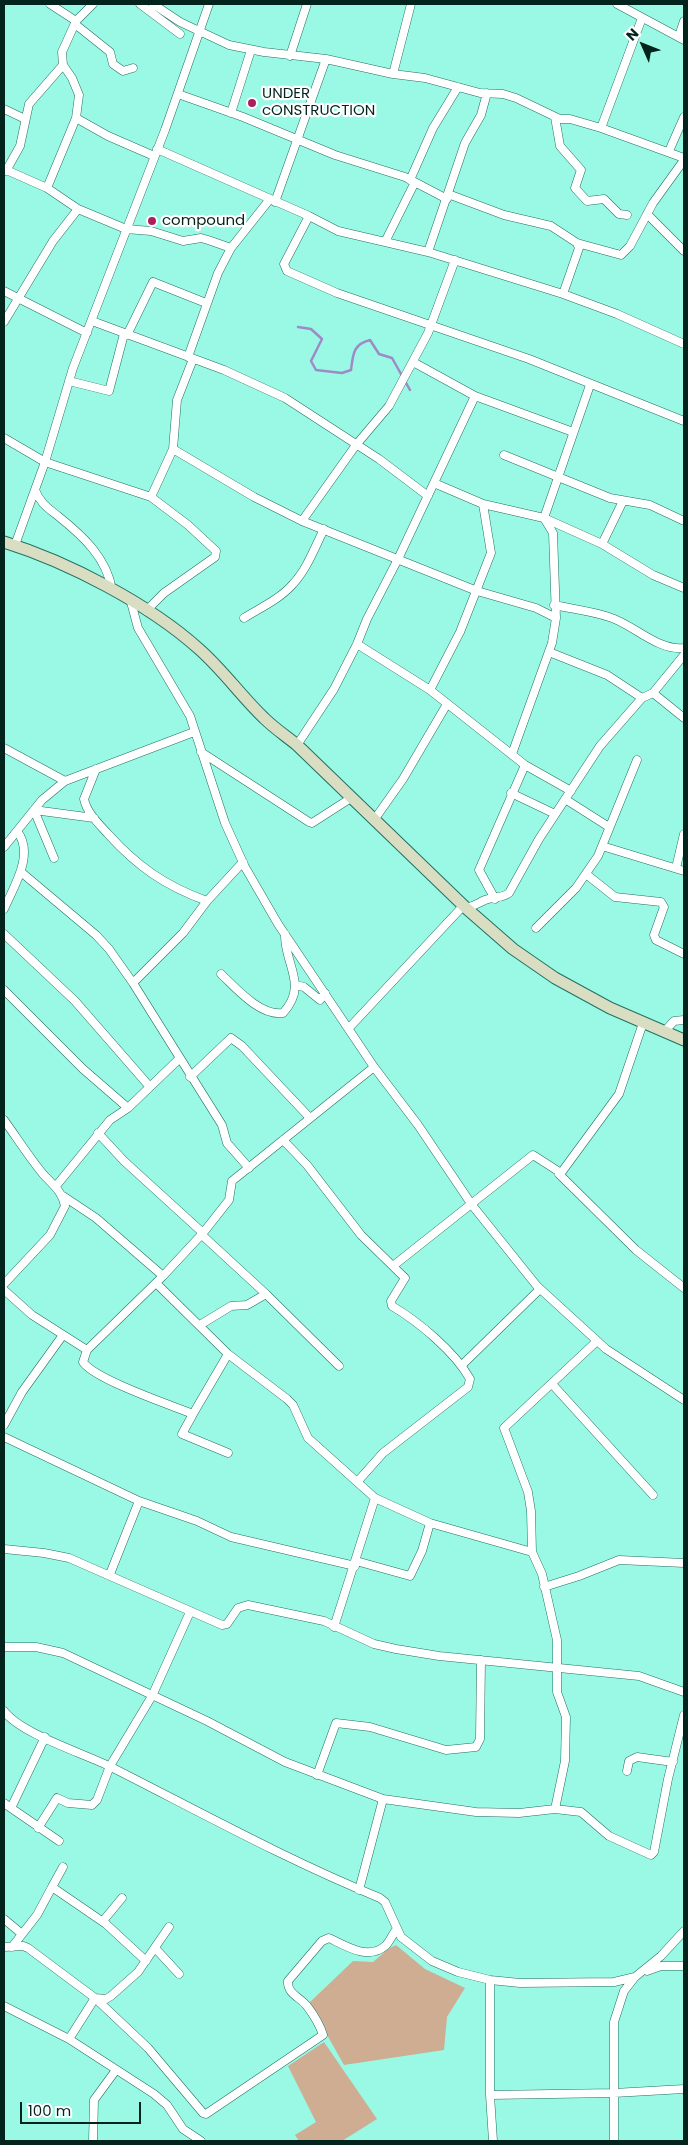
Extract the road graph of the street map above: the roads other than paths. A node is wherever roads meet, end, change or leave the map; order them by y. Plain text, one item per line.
1 (50, 4) edge
2 (93, 4) edge
3 (140, 4) edge
4 (153, 4) edge
5 (209, 4) edge
6 (307, 4) edge
7 (411, 4) edge
8 (616, 4) edge
9 (642, 18) junction
10 (684, 21) edge
11 (75, 22) junction
12 (198, 31) junction
13 (180, 34) dead end
14 (681, 38) edge
15 (251, 50) junction
16 (290, 56) junction
17 (326, 59) junction
18 (63, 65) junction
19 (133, 68) dead end
20 (393, 74) junction
21 (458, 87) junction
22 (486, 93) junction
23 (178, 94) junction
24 (4, 109) edge
25 (231, 113) junction
26 (555, 117) junction
27 (684, 117) edge
28 (76, 118) junction
29 (25, 120) junction
30 (601, 128) junction
31 (297, 140) junction
32 (669, 151) junction
33 (156, 152) junction
34 (684, 159) edge
35 (5, 170) edge
36 (412, 182) junction
37 (47, 188) junction
38 (448, 196) junction
39 (273, 200) junction
40 (78, 209) junction
41 (647, 214) junction
42 (627, 215) dead end
43 (309, 216) junction
44 (126, 228) junction
45 (385, 242) junction
46 (577, 243) junction
47 (231, 248) junction
48 (684, 251) edge
49 (428, 252) junction
50 (455, 260) junction
51 (4, 291) edge
52 (563, 294) junction
53 (18, 298) junction
54 (206, 303) junction
55 (92, 321) junction
56 (4, 322) edge
57 (430, 324) junction
58 (87, 332) junction
59 (126, 334) junction
60 (684, 344) edge
61 (190, 358) junction
62 (412, 362) junction
63 (69, 381) junction
64 (590, 385) junction
65 (476, 396) junction
66 (684, 420) edge
67 (573, 432) junction
68 (4, 438) edge
69 (356, 445) junction
70 (172, 449) junction
71 (504, 455) dead end
72 (45, 462) junction
73 (558, 476) junction
74 (434, 482) junction
75 (35, 490) junction
76 (428, 496) junction
77 (151, 497) junction
78 (623, 501) junction
79 (483, 504) junction
80 (544, 518) junction
81 (302, 520) junction
82 (684, 520) edge
83 (324, 529) junction
84 (9, 544) edge
85 (602, 544) junction
86 (398, 559) junction
87 (684, 588) edge
88 (112, 590) junction
89 (477, 591) junction
90 (131, 602) junction
91 (554, 605) junction
92 (146, 611) junction
93 (244, 618) dead end
94 (556, 618) junction
95 (357, 644) junction
96 (684, 648) edge
97 (549, 652) junction
98 (684, 655) edge
99 (430, 690) junction
100 (653, 693) junction
101 (642, 698) junction
102 (447, 704) junction
103 (684, 718) edge
104 (194, 732) junction
105 (297, 745) junction
106 (4, 748) edge
107 (201, 752) junction
108 (512, 754) junction
109 (638, 760) dead end
110 (525, 765) junction
111 (96, 769) junction
112 (65, 781) junction
113 (571, 791) junction
114 (511, 793) junction
115 (351, 798) junction
116 (565, 799) junction
117 (34, 810) junction
118 (555, 814) junction
119 (94, 818) junction
120 (374, 820) junction
121 (609, 826) junction
122 (17, 830) junction
123 (684, 834) edge
124 (602, 846) junction
125 (4, 847) edge
126 (54, 858) dead end
127 (243, 862) junction
128 (676, 868) junction
129 (684, 871) edge
130 (21, 872) junction
131 (586, 874) junction
132 (495, 899) junction
133 (207, 901) junction
134 (465, 906) junction
135 (4, 909) edge
136 (536, 928) dead end
137 (4, 934) edge
138 (285, 934) junction
139 (684, 954) edge
140 (221, 974) dead end
141 (133, 983) junction
142 (296, 985) junction
143 (4, 990) edge
144 (325, 993) junction
145 (684, 1020) edge
146 (643, 1023) junction
147 (349, 1028) junction
148 (664, 1032) junction
149 (684, 1040) edge
150 (180, 1059) junction
151 (374, 1067) junction
152 (190, 1076) junction
153 (150, 1088) junction
154 (128, 1108) junction
155 (310, 1118) junction
156 (4, 1120) edge
157 (98, 1133) junction
158 (283, 1140) junction
159 (249, 1168) junction
160 (559, 1174) junction
161 (56, 1186) junction
162 (63, 1196) junction
163 (472, 1205) junction
164 (202, 1234) junction
165 (393, 1266) junction
166 (163, 1276) junction
167 (156, 1283) junction
168 (4, 1284) edge
169 (684, 1288) edge
170 (540, 1289) junction
171 (4, 1290) edge
172 (266, 1294) junction
173 (200, 1325) junction
174 (63, 1335) junction
175 (597, 1341) junction
176 (87, 1350) junction
177 (228, 1354) junction
178 (462, 1365) junction
179 (339, 1366) dead end
180 (552, 1384) junction
181 (684, 1400) edge
182 (193, 1414) junction
183 (4, 1425) edge
184 (4, 1437) edge
185 (228, 1453) dead end
186 (358, 1481) junction
187 (652, 1495) dead end
188 (375, 1498) junction
189 (139, 1501) junction
190 (430, 1523) junction
191 (4, 1549) edge
192 (532, 1552) junction
193 (356, 1563) junction
194 (684, 1563) edge
195 (110, 1574) junction
196 (544, 1587) junction
197 (190, 1612) junction
198 (334, 1627) junction
199 (4, 1647) edge
200 (481, 1660) junction
201 (557, 1667) junction
202 (684, 1692) edge
203 (152, 1696) junction
204 (4, 1711) edge
205 (684, 1715) edge
206 (46, 1737) junction
207 (673, 1762) junction
208 (110, 1766) junction
209 (626, 1771) dead end
210 (317, 1775) junction
211 (382, 1799) junction
212 (4, 1803) edge
213 (11, 1808) junction
214 (555, 1809) junction
215 (38, 1828) junction
216 (59, 1841) dead end
217 (63, 1867) dead end
218 (52, 1887) junction
219 (359, 1890) junction
220 (122, 1898) dead end
221 (4, 1919) edge
222 (103, 1922) junction
223 (169, 1927) dead end
224 (396, 1930) junction
225 (684, 1931) edge
226 (22, 1934) junction
227 (8, 1947) edge
228 (156, 1948) junction
229 (661, 1956) junction
230 (146, 1961) junction
231 (661, 1966) junction
232 (684, 1966) edge
233 (644, 1972) junction
234 (179, 1974) dead end
235 (635, 1977) junction
236 (490, 1980) junction
237 (614, 1982) junction
238 (621, 1996) junction
239 (95, 1998) junction
240 (4, 2006) edge
241 (69, 2040) junction
242 (116, 2070) junction
243 (684, 2089) edge
244 (614, 2093) junction
245 (490, 2095) junction
246 (93, 2141) edge
247 (201, 2141) edge
248 (493, 2141) edge
249 (614, 2141) edge

1 - 11 street
2 - 11 street
3 - 13 street
4 - 12 street
5 - 12 street
6 - 16 street
7 - 20 street
8 - 9 street
9 - 14 street
9 - 30 street
10 - 14 street
11 - 18 street
11 - 19 street
12 - 15 street
12 - 23 street
15 - 16 street
15 - 25 street
16 - 17 street
17 - 20 street
17 - 31 street
18 - 28 street
18 - 29 street
20 - 21 street
21 - 22 street
21 - 36 street
22 - 26 street
22 - 38 street
23 - 25 street
23 - 33 street
24 - 29 street
25 - 31 street
26 - 30 street
26 - 42 street
27 - 32 street
28 - 33 street
28 - 37 street
29 - 35 street
30 - 32 street
31 - 36 street
31 - 39 street
32 - 34 street
33 - 39 street
33 - 44 street
34 - 41 street
35 - 37 street
36 - 38 street
36 - 45 street
37 - 40 street
38 - 46 street
38 - 49 street
39 - 43 street
39 - 47 street
40 - 44 street
40 - 53 street
41 - 46 street
41 - 48 street
43 - 45 street
43 - 57 street
44 - 47 street
44 - 55 street
45 - 49 street
46 - 52 street
47 - 54 street
49 - 50 street
50 - 52 street
50 - 57 street
51 - 53 street
52 - 60 street
53 - 56 street
53 - 58 street
54 - 59 street
54 - 61 street
55 - 58 street
55 - 59 street
57 - 62 street
57 - 64 street
58 - 63 street
59 - 61 street
59 - 63 street
61 - 69 street
61 - 70 street
62 - 65 street
62 - 69 street
63 - 72 street
64 - 66 street
64 - 67 street
65 - 67 street
65 - 74 street
67 - 73 street
68 - 72 street
69 - 76 street
69 - 81 street
70 - 77 street
70 - 81 street
71 - 73 street
72 - 75 street
72 - 77 street
73 - 78 street
73 - 80 street
74 - 76 street
74 - 79 street
75 - 84 street
75 - 88 street
76 - 86 street
77 - 92 street
78 - 82 street
78 - 85 street
79 - 80 street
79 - 89 street
80 - 85 street
80 - 91 street
81 - 83 street
83 - 86 street
83 - 93 street
84 - 88 main road
85 - 87 street
86 - 89 street
86 - 95 street
88 - 90 main road
89 - 94 street
89 - 99 street
90 - 92 main road
90 - 104 street
91 - 94 street
91 - 96 street
92 - 105 main road
94 - 97 street
95 - 99 street
95 - 105 street
97 - 101 street
97 - 108 street
98 - 100 street
99 - 102 street
100 - 101 street
100 - 103 street
101 - 113 street
102 - 108 street
102 - 120 street
104 - 107 street
104 - 111 street
105 - 115 main road
106 - 112 street
107 - 115 street
107 - 127 street
108 - 110 street
109 - 121 street
110 - 113 street
110 - 114 street
111 - 112 street
111 - 119 street
112 - 117 street
113 - 116 street
114 - 118 street
114 - 132 street
115 - 120 main road
116 - 118 street
116 - 121 street
117 - 119 street
117 - 122 street
117 - 126 street
118 - 132 street
119 - 133 street
120 - 134 main road
121 - 124 street
122 - 125 street
122 - 130 street
123 - 128 street
124 - 128 street
124 - 131 street
127 - 133 street
127 - 138 street
128 - 129 street
130 - 135 street
130 - 141 street
131 - 136 street
131 - 139 street
132 - 134 street
133 - 141 street
134 - 146 main road
134 - 147 street
137 - 153 street
138 - 142 street
138 - 144 street
140 - 142 street
141 - 150 street
142 - 144 street
143 - 154 street
144 - 147 street
145 - 148 street
146 - 148 main road
146 - 160 street
147 - 151 street
148 - 149 main road
150 - 152 street
150 - 153 street
151 - 155 street
151 - 163 street
152 - 155 street
152 - 159 street
153 - 154 street
154 - 157 street
155 - 158 street
156 - 161 street
157 - 161 street
157 - 164 street
158 - 159 street
158 - 165 street
159 - 164 street
160 - 163 street
160 - 169 street
161 - 162 street
162 - 166 street
162 - 168 street
163 - 165 street
163 - 170 street
164 - 166 street
164 - 172 street
165 - 178 street
166 - 167 street
167 - 173 street
167 - 176 street
170 - 175 street
170 - 178 street
171 - 174 street
172 - 173 street
172 - 179 street
173 - 177 street
174 - 176 street
174 - 183 street
175 - 180 street
175 - 181 street
176 - 182 street
177 - 182 street
177 - 186 street
178 - 186 street
180 - 187 street
180 - 192 street
182 - 185 street
184 - 189 street
186 - 188 street
188 - 190 street
188 - 193 street
189 - 193 street
189 - 195 street
190 - 192 street
190 - 193 street
191 - 195 street
192 - 196 street
193 - 198 street
194 - 196 street
195 - 197 street
196 - 201 street
197 - 198 street
197 - 203 street
198 - 200 street
199 - 203 street
200 - 201 street
200 - 210 street
201 - 202 street
201 - 214 street
203 - 208 street
203 - 210 street
204 - 206 street
205 - 207 street
206 - 208 street
206 - 213 street
207 - 209 street
207 - 214 street
208 - 215 street
208 - 219 street
210 - 211 street
211 - 214 street
211 - 219 street
212 - 213 street
213 - 215 street
215 - 216 street
217 - 218 street
218 - 222 street
218 - 226 street
219 - 224 street
220 - 222 street
221 - 226 street
222 - 230 street
223 - 228 street
224 - 236 street
224 - 239 street
225 - 229 street
226 - 227 street
227 - 239 street
228 - 230 street
228 - 234 street
229 - 231 street
229 - 233 street
230 - 239 street
231 - 232 street
231 - 233 street
233 - 235 street
235 - 237 street
235 - 238 street
236 - 237 street
236 - 245 street
237 - 238 street
238 - 244 street
239 - 241 street
240 - 241 street
241 - 242 street
242 - 246 street
242 - 247 street
243 - 244 street
244 - 245 street
244 - 249 street
245 - 248 street

